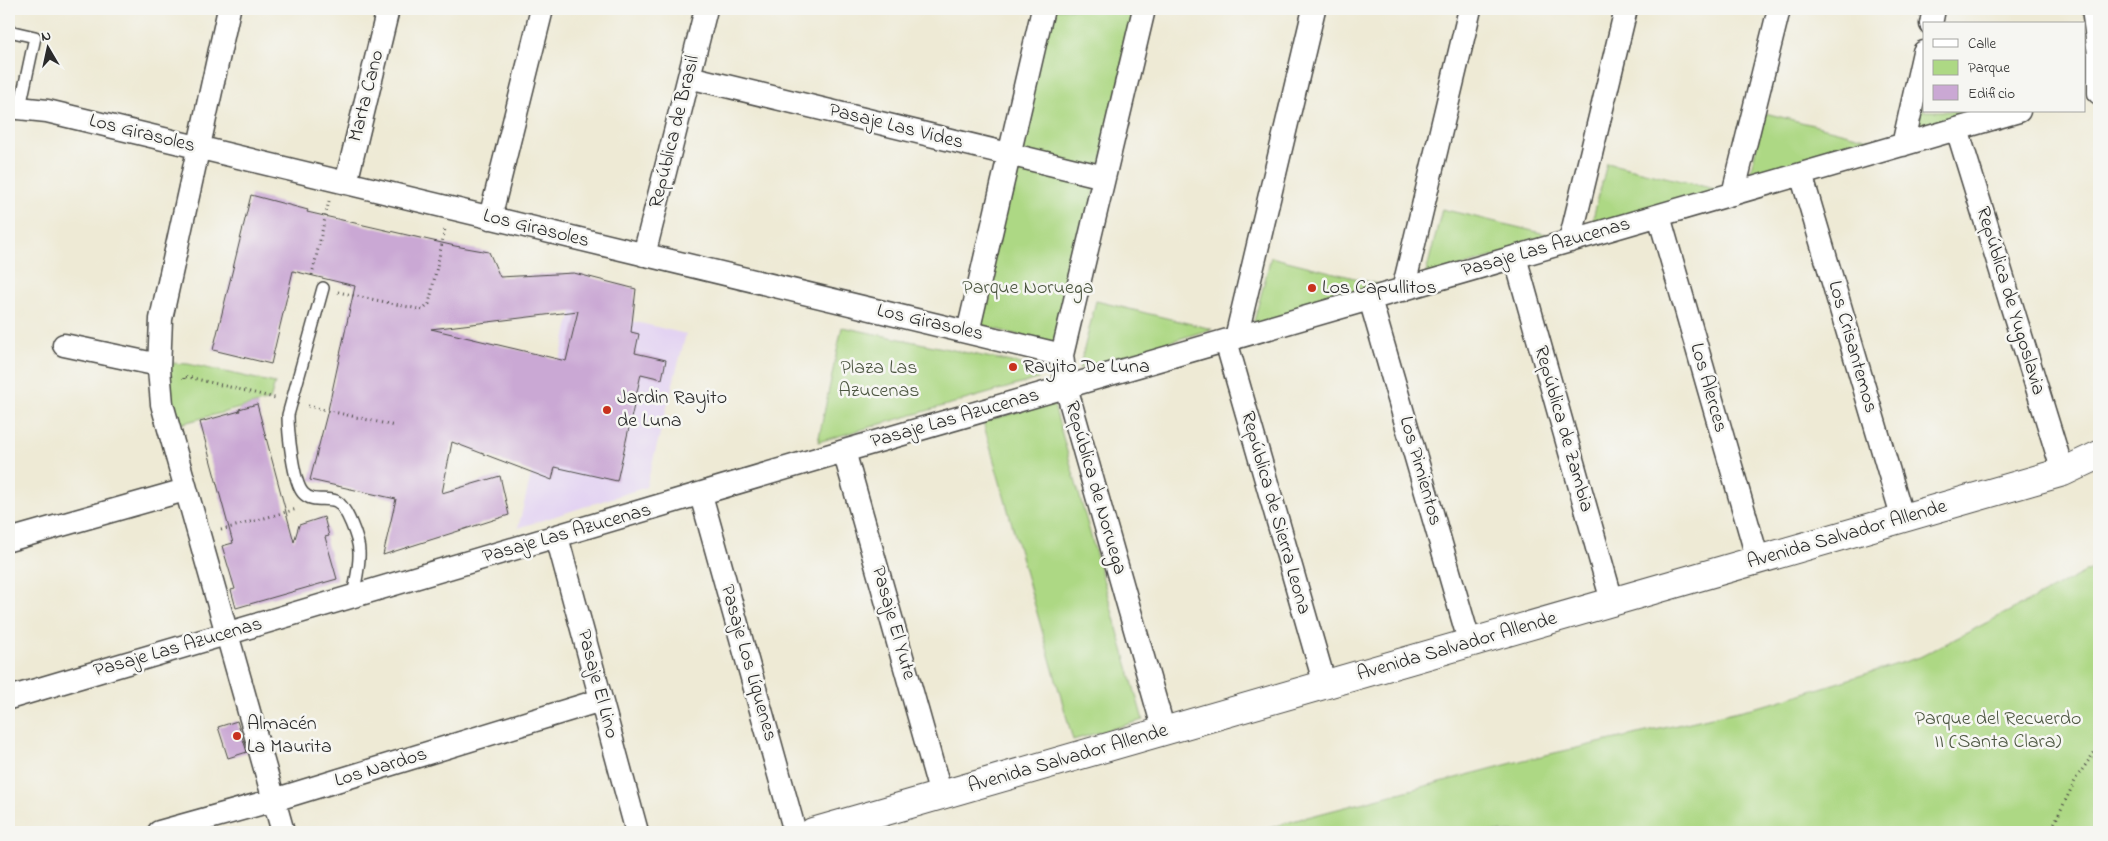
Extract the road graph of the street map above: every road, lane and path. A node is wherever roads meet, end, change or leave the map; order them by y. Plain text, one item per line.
1 (229, 9) edge
2 (388, 9) edge
3 (542, 9) edge
4 (706, 9) edge
5 (1043, 9) edge
6 (1144, 9) edge
7 (1314, 9) edge
8 (1470, 9) edge
9 (1626, 9) edge
10 (1779, 9) edge
11 (1934, 9) edge
12 (2093, 9) edge
13 (1931, 22) edge
14 (9, 31) edge
15 (2099, 54) edge
16 (1923, 56) edge
17 (689, 76) junction
18 (2094, 91) edge
19 (14, 107) edge
20 (2016, 112) edge
21 (1957, 129) junction
22 (1903, 145) junction
23 (199, 148) junction
24 (1009, 154) junction
25 (1801, 174) junction
26 (1104, 177) junction
27 (340, 182) junction
28 (1733, 194) junction
29 (449, 208) junction
30 (1659, 216) junction
31 (490, 218) junction
32 (1570, 241) junction
33 (644, 255) junction
34 (1515, 257) junction
35 (323, 288) junction
36 (1403, 290) junction
37 (1370, 299) junction
38 (968, 332) junction
39 (1231, 339) junction
40 (64, 344) dead end
41 (1062, 355) junction
42 (160, 365) junction
43 (182, 385) dead end
44 (1066, 387) junction
45 (292, 402) junction
46 (395, 426) dead end
47 (844, 451) junction
48 (2099, 455) edge
49 (2063, 472) junction
50 (185, 490) junction
51 (701, 495) junction
52 (317, 499) junction
53 (1903, 519) junction
54 (215, 532) dead end
55 (557, 537) junction
56 (9, 540) edge
57 (1758, 560) junction
58 (353, 597) junction
59 (1612, 601) junction
60 (226, 634) junction
61 (1470, 644) junction
62 (1324, 685) junction
63 (9, 698) edge
64 (601, 700) junction
65 (1164, 731) junction
66 (2099, 746) edge
67 (941, 795) junction
68 (274, 800) junction
69 (159, 832) edge
70 (283, 832) edge
71 (636, 832) edge
72 (795, 832) edge
73 (813, 832) edge
74 (2050, 832) edge

1 - 23 street
2 - 27 street, Marta Cano
3 - 31 street
4 - 17 street, República de Brasil
5 - 24 street
6 - 26 street, República de Noruega
7 - 39 street, República de Sierra Leona
8 - 36 street
9 - 32 street
10 - 28 street
11 - 13 street
12 - 15 street
14 - 19 lane
15 - 18 street
16 - 22 street
17 - 24 street, Pasaje Las Vides
17 - 33 street, República de Brasil
19 - 23 street, Los Girasoles
20 - 21 street, Pasaje Las Azucenas
21 - 22 street, Pasaje Las Azucenas
21 - 49 street, República de Yugoslavia
22 - 25 street, Pasaje Las Azucenas
23 - 27 street, Los Girasoles
23 - 42 street
24 - 26 street, Pasaje Las Vides
24 - 38 street
25 - 28 street, Pasaje Las Azucenas
25 - 53 street, Los Crisantemos
26 - 41 street, República de Noruega
27 - 29 street, Los Girasoles
27 - 35 path
28 - 30 street, Pasaje Las Azucenas
29 - 31 street, Los Girasoles
29 - 35 path
30 - 32 street, Pasaje Las Azucenas
30 - 57 street, Los Alerces
31 - 33 street, Los Girasoles
32 - 34 street, Pasaje Las Azucenas
33 - 38 street, Los Girasoles
34 - 36 street, Pasaje Las Azucenas
34 - 59 street, República de Zambia
35 - 45 lane
36 - 37 street, Pasaje Las Azucenas
37 - 39 street, Pasaje Las Azucenas
37 - 61 street, Los Pimientos
38 - 41 street, Los Girasoles
39 - 44 street, Pasaje Las Azucenas
39 - 62 street, República de Sierra Leona
40 - 42 street
41 - 44 street, República de Noruega
42 - 50 street
43 - 45 path
44 - 47 street, Pasaje Las Azucenas
44 - 65 street, República de Noruega
45 - 46 path
45 - 52 lane
47 - 51 street, Pasaje Las Azucenas
47 - 67 street, Pasaje El Yute
48 - 49 street, Avenida Salvador Allende
49 - 53 street, Avenida Salvador Allende
50 - 56 street
50 - 60 street
51 - 55 street, Pasaje Las Azucenas
51 - 72 street, Pasaje Los Líquenes
52 - 54 path
52 - 58 lane
53 - 57 street, Avenida Salvador Allende
55 - 58 street, Pasaje Las Azucenas
55 - 64 street, Pasaje El Lino
57 - 59 street, Avenida Salvador Allende
58 - 60 street, Pasaje Las Azucenas
59 - 61 street, Avenida Salvador Allende
60 - 63 street, Pasaje Las Azucenas
60 - 68 street
61 - 62 street, Avenida Salvador Allende
62 - 65 street, Avenida Salvador Allende
64 - 68 street, Los Nardos
64 - 71 street, Pasaje El Lino
65 - 67 street, Avenida Salvador Allende
66 - 74 path
67 - 73 street, Avenida Salvador Allende
68 - 69 street, Los Nardos
68 - 70 street

